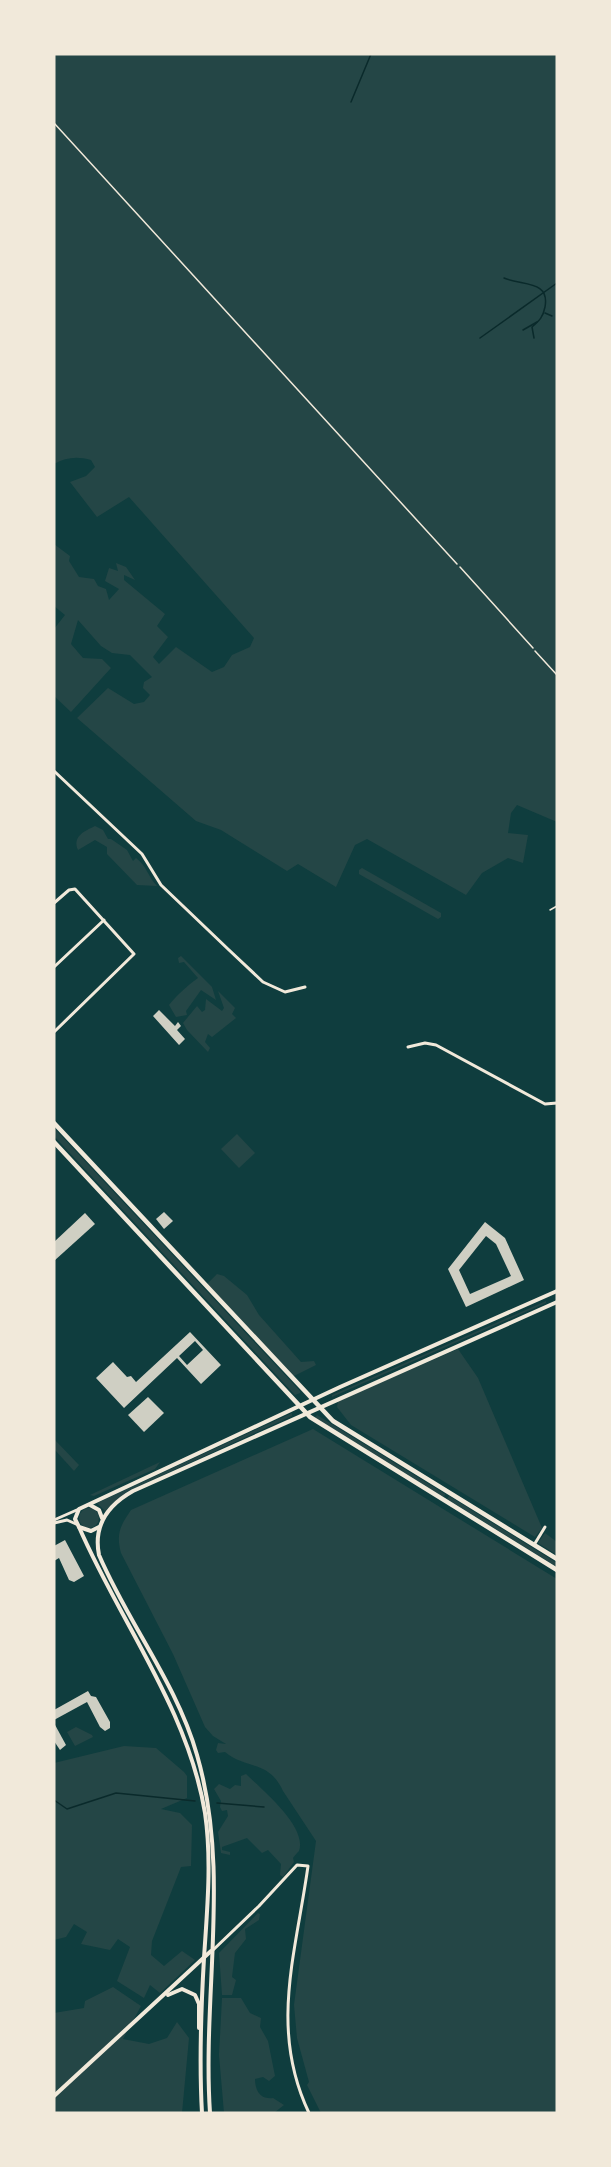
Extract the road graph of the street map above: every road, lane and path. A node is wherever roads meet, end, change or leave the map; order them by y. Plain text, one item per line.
1 (54, 123) edge
2 (460, 567) joint
3 (533, 648) joint
4 (557, 675) edge
5 (54, 771) edge
6 (54, 903) edge
7 (557, 906) edge
8 (550, 910) dead end
9 (104, 920) junction
10 (54, 967) edge
11 (305, 987) dead end
12 (54, 1032) edge
13 (408, 1047) dead end
14 (557, 1103) edge
15 (54, 1123) edge
16 (54, 1142) edge
17 (557, 1292) edge
18 (557, 1302) edge
19 (313, 1400) junction
20 (300, 1406) junction
21 (319, 1407) junction
22 (306, 1413) junction
23 (448, 1492) junction
24 (443, 1501) junction
25 (87, 1505) junction
26 (79, 1509) junction
27 (102, 1518) junction
28 (54, 1521) edge
29 (78, 1526) junction
30 (99, 1527) junction
31 (545, 1527) dead end
32 (534, 1545) junction
33 (557, 1559) edge
34 (557, 1570) edge
35 (212, 1951) junction
36 (204, 1958) junction
37 (157, 2002) junction
38 (201, 2049) junction
39 (54, 2096) edge
40 (202, 2113) edge
41 (210, 2113) edge
42 (309, 2113) edge

1 - 2 path
2 - 3 lane
3 - 4 path
5 - 11 street
6 - 9 street
7 - 8 path
9 - 10 street
9 - 12 street
13 - 14 street
15 - 19 main road
16 - 20 main road
17 - 19 main road
18 - 21 main road
19 - 20 main road
19 - 21 main road
20 - 22 main road
20 - 25 main road
21 - 22 main road
21 - 23 main road
22 - 24 main road
22 - 27 main road
23 - 24 main road
23 - 32 main road
24 - 34 main road
25 - 26 main road
25 - 27 main road
26 - 28 street
26 - 29 main road
27 - 30 main road
28 - 29 street
29 - 30 main road
29 - 36 main road
30 - 35 main road
31 - 32 street
32 - 33 main road
35 - 36 main road
35 - 41 main road
35 - 42 street
36 - 37 main road
36 - 38 main road
37 - 38 main road
37 - 39 main road
38 - 40 main road

